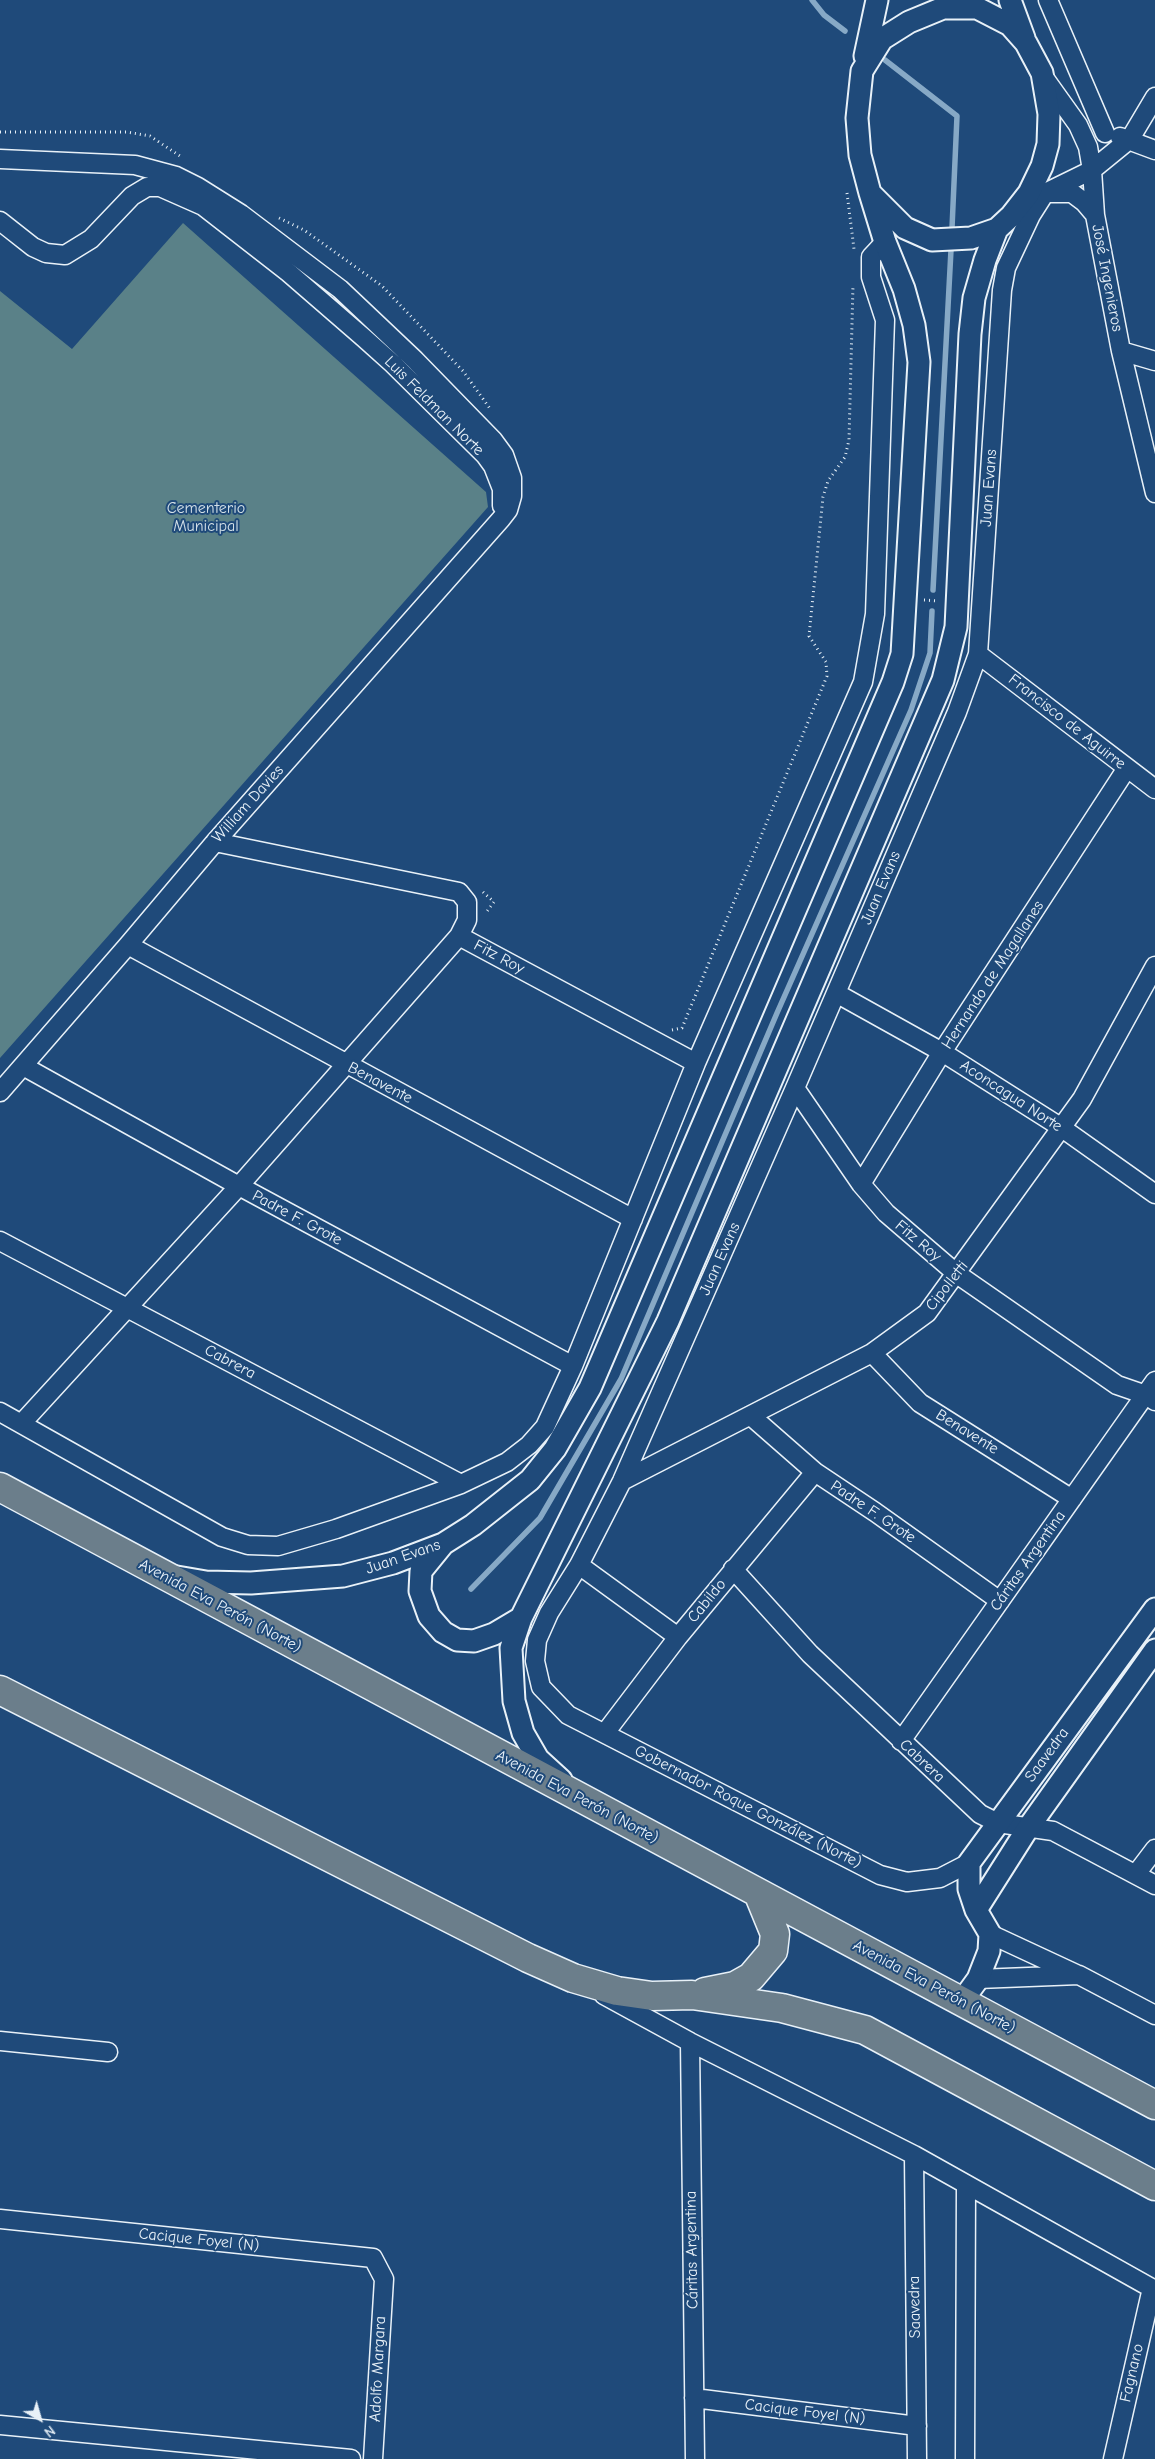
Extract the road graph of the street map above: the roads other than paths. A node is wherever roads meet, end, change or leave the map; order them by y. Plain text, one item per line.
1 (877, 0) edge
2 (1010, 0) edge
3 (1048, 0) edge
4 (1026, 43) junction
5 (862, 71) junction
6 (1042, 74) junction
7 (1155, 97) edge
8 (1078, 125) junction
9 (1105, 133) junction
10 (1130, 139) junction
11 (1155, 150) edge
12 (3, 161) edge
13 (135, 165) junction
14 (1092, 170) junction
15 (870, 193) junction
16 (1045, 193) junction
17 (132, 196) junction
18 (1095, 215) junction
19 (0, 221) edge
20 (1004, 223) junction
21 (885, 242) junction
22 (378, 324) junction
23 (364, 338) junction
24 (1121, 351) junction
25 (1155, 361) edge
26 (1155, 493) edge
27 (501, 519) junction
28 (978, 654) junction
29 (1127, 768) junction
30 (1155, 789) edge
31 (215, 842) junction
32 (459, 936) junction
33 (128, 945) junction
34 (1155, 966) edge
35 (836, 993) junction
36 (942, 1052) junction
37 (696, 1063) junction
38 (346, 1064) junction
39 (23, 1066) junction
40 (795, 1088) junction
41 (0, 1092) edge
42 (1062, 1128) junction
43 (861, 1184) junction
44 (238, 1186) junction
45 (1155, 1194) edge
46 (633, 1219) junction
47 (0, 1241) edge
48 (958, 1274) junction
49 (128, 1308) junction
50 (872, 1353) junction
51 (573, 1366) junction
52 (1152, 1392) edge
53 (0, 1412) edge
54 (752, 1416) junction
55 (22, 1423) junction
56 (815, 1472) junction
57 (622, 1481) junction
58 (461, 1484) junction
59 (0, 1487) edge
60 (1072, 1499) junction
61 (443, 1544) junction
62 (579, 1564) junction
63 (733, 1569) junction
64 (161, 1574) junction
65 (1000, 1601) junction
66 (1155, 1609) edge
67 (521, 1618) junction
68 (678, 1637) junction
69 (1155, 1650) edge
70 (541, 1687) joint
71 (0, 1690) edge
72 (605, 1733) junction
73 (901, 1741) junction
74 (607, 1814) junction
75 (998, 1823) junction
76 (1028, 1828) junction
77 (1155, 1849) edge
78 (968, 1863) junction
79 (1136, 1874) junction
80 (1155, 1885) edge
81 (759, 1895) junction
82 (976, 1910) junction
83 (990, 1934) junction
84 (1079, 1975) junction
85 (573, 1978) junction
86 (978, 1979) junction
87 (692, 1995) junction
88 (962, 2001) junction
89 (1155, 2016) edge
90 (0, 2042) edge
91 (690, 2042) junction
92 (108, 2052) dead end
93 (1155, 2105) edge
94 (914, 2155) junction
95 (966, 2185) junction
96 (1155, 2186) edge
97 (0, 2219) edge
98 (384, 2279) joint
99 (1153, 2289) edge
100 (694, 2398) junction
101 (0, 2425) edge
102 (917, 2426) junction
103 (351, 2459) edge
104 (373, 2459) edge
105 (695, 2459) edge
106 (917, 2459) edge
107 (965, 2459) edge
108 (1112, 2459) edge

1 - 5 street, Juan Evans
2 - 4 street
3 - 9 street
4 - 5 street
4 - 6 street, Juan Evans
5 - 15 street, Juan Evans
6 - 8 street, José Ingenieros
6 - 20 street, Juan Evans
7 - 10 street
8 - 9 street
8 - 14 street, José Ingenieros
9 - 10 street
10 - 11 street
10 - 14 street
12 - 13 street, Luis Feldman Norte
13 - 17 street
13 - 22 street, Luis Feldman Norte
14 - 16 street
14 - 18 street, José Ingenieros
15 - 20 street
15 - 21 street, Juan Evans
16 - 18 street
16 - 20 street
16 - 28 street, Juan Evans
17 - 19 street, Luis Feldman Norte
17 - 23 street, Luis Feldman Norte
18 - 24 street, José Ingenieros
20 - 67 street, Juan Evans
21 - 37 street
21 - 61 street, Juan Evans
22 - 23 street
22 - 27 street, Luis Feldman Norte
23 - 27 street, Luis Feldman Norte
24 - 25 street
24 - 26 street, José Ingenieros
27 - 31 street, William Davies
28 - 29 street, Francisco de Aguirre
28 - 35 street, Juan Evans
29 - 30 street, Francisco de Aguirre
29 - 36 street, Hernando de Magallanes
31 - 32 street, Fitz Roy
31 - 33 street, William Davies
32 - 37 street, Fitz Roy
32 - 38 street
33 - 38 street, Benavente
33 - 39 street, William Davies
34 - 42 street, Cipolletti
35 - 36 street, Aconcagua Norte
35 - 40 street, Juan Evans
36 - 42 street, Aconcagua Norte
36 - 43 street, Hernando de Magallanes
37 - 46 street
38 - 44 street
38 - 46 street, Benavente
39 - 41 street, William Davies
39 - 44 street, Padre F. Grote
40 - 43 street, Fitz Roy
40 - 57 street, Juan Evans
42 - 45 street, Aconcagua Norte
42 - 48 street, Cipolletti
43 - 48 street, Fitz Roy
44 - 49 street
44 - 51 street, Padre F. Grote
46 - 51 street
47 - 49 street, Cabrera
48 - 50 street, Cipolletti
48 - 52 street, Fitz Roy
49 - 55 street
49 - 58 street, Cabrera
50 - 54 street, Cipolletti
50 - 60 street, Benavente
51 - 58 street
52 - 60 street, Cáritas Argentina
53 - 55 street
54 - 56 street, Padre F. Grote
54 - 57 street, Cipolletti
55 - 58 street
56 - 63 street, Cabildo
56 - 65 street, Padre F. Grote
57 - 62 street, Juan Evans
59 - 64 main road, Avenida Eva Perón (Norte)
60 - 65 street, Cáritas Argentina
61 - 64 street, Juan Evans
61 - 67 street
62 - 68 street
62 - 70 street, Juan Evans
63 - 68 street, Cabildo
63 - 73 street, Cabrera
64 - 74 main road, Avenida Eva Perón (Norte)
65 - 73 street, Cáritas Argentina
66 - 75 street, Saavedra
67 - 74 street, Juan Evans
68 - 72 street, Cabildo
69 - 76 street, Saavedra
70 - 72 street, Gobernador Roque González (Norte)
71 - 85 main road
72 - 78 street, Gobernador Roque González (Norte)
73 - 75 street, Cabrera
74 - 81 main road, Avenida Eva Perón (Norte)
75 - 76 street, Cabrera
75 - 78 street, Saavedra
76 - 79 street, Cabrera
76 - 82 street, Saavedra
77 - 79 street
78 - 82 street
79 - 80 street, Cabrera
81 - 87 main road
81 - 88 main road, Avenida Eva Perón (Norte)
82 - 83 street
83 - 84 street
83 - 86 street
84 - 86 street
84 - 89 street
85 - 87 main road
85 - 91 street
86 - 88 street
87 - 96 main road
88 - 93 main road, Avenida Eva Perón (Norte)
90 - 92 street
91 - 94 street
91 - 100 street, Cáritas Argentina
94 - 95 street
94 - 102 street, Saavedra
95 - 99 street
95 - 107 street
97 - 98 street, Cacique Foyel (N)
98 - 104 street, Adolfo Margara
99 - 108 street, Fagnano
100 - 102 street, Cacique Foyel (N)
100 - 105 street, Cáritas Argentina
101 - 103 street
102 - 106 street, Saavedra

